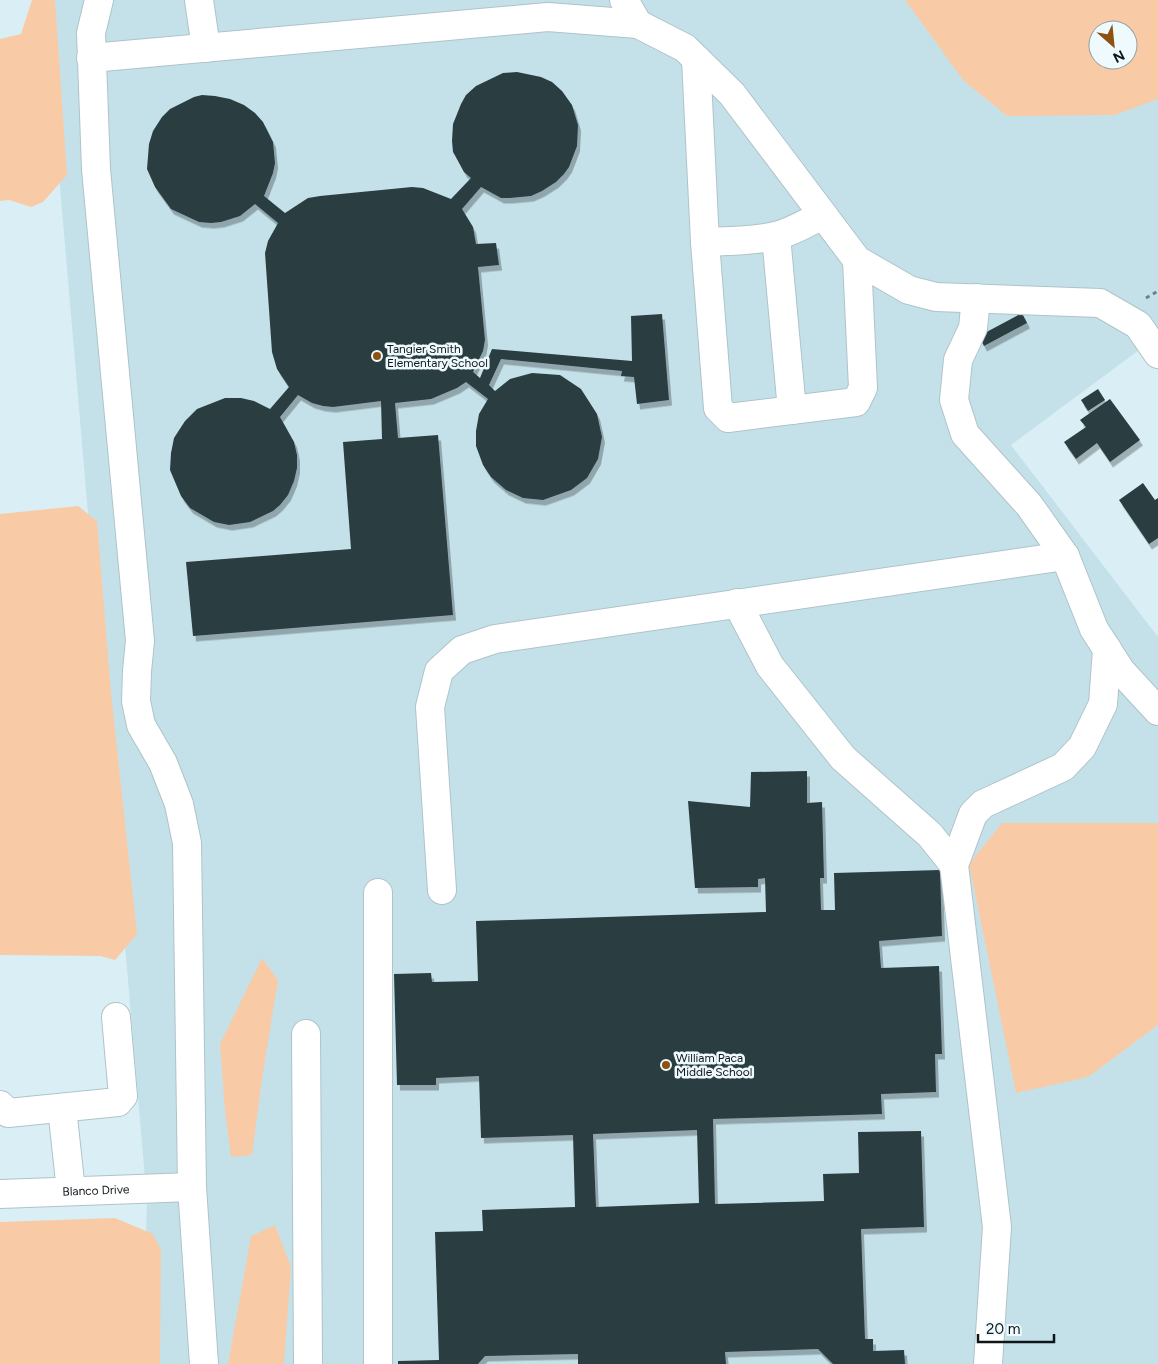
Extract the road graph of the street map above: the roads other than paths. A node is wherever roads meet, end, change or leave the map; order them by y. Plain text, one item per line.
1 (99, 0) edge
2 (199, 0) edge
3 (624, 0) edge
4 (510, 10) edge
5 (638, 24) junction
6 (206, 48) junction
7 (92, 58) junction
8 (696, 59) junction
9 (823, 215) junction
10 (776, 236) junction
11 (705, 242) junction
12 (857, 260) junction
13 (976, 298) junction
14 (1158, 354) edge
15 (792, 410) junction
16 (1066, 556) junction
17 (737, 603) junction
18 (1108, 649) junction
19 (1158, 711) edge
20 (954, 864) junction
21 (442, 890) dead end
22 (378, 893) dead end
23 (116, 1017) dead end
24 (306, 1034) dead end
25 (0, 1105) edge
26 (62, 1108) junction
27 (192, 1187) junction
28 (71, 1191) junction
29 (0, 1194) edge
30 (204, 1364) edge
31 (308, 1364) edge
32 (378, 1364) edge
33 (988, 1364) edge

1 - 7 street
2 - 6 street
3 - 5 street
4 - 5 street
4 - 6 street
5 - 8 street
6 - 7 street
7 - 27 street
8 - 9 street
8 - 11 street
9 - 10 street
9 - 12 street
10 - 11 street
10 - 15 street
11 - 15 street
12 - 13 street
12 - 15 street
13 - 14 street
13 - 16 street
16 - 17 street
16 - 18 street
17 - 20 street
17 - 21 street
18 - 19 street
18 - 20 street
20 - 33 street
22 - 32 street
23 - 26 street
24 - 31 street
25 - 26 street
26 - 28 street
27 - 28 street, Blanco Drive
27 - 30 street
28 - 29 street, Blanco Drive

